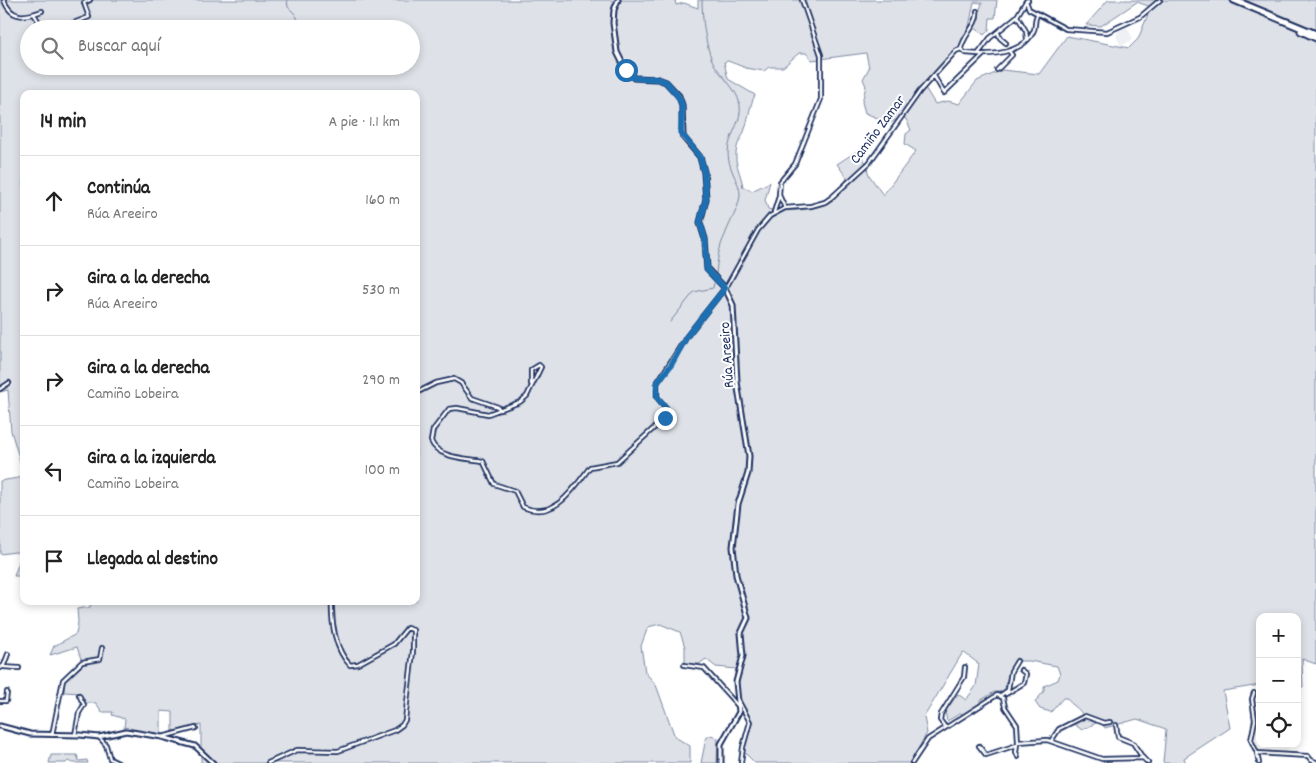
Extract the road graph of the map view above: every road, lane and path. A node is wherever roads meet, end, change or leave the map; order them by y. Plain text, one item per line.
1 (4, 0) edge
2 (90, 0) edge
3 (618, 0) edge
4 (802, 0) edge
5 (1160, 0) edge
6 (1234, 0) edge
7 (1025, 1) edge
8 (42, 11) dead end
9 (977, 11) dead end
10 (34, 14) junction
11 (1037, 15) junction
12 (1269, 15) junction
13 (1017, 16) junction
14 (37, 20) edge
15 (81, 20) edge
16 (1316, 30) edge
17 (998, 33) junction
18 (1316, 34) edge
19 (1027, 38) junction
20 (1316, 38) edge
21 (1006, 43) dead end
22 (961, 49) junction
23 (1009, 51) junction
24 (978, 54) junction
25 (984, 54) junction
26 (997, 70) dead end
27 (934, 76) junction
28 (779, 195) junction
29 (785, 208) junction
30 (774, 213) junction
31 (725, 288) junction
32 (9, 383) dead end
33 (532, 384) junction
34 (0, 389) edge
35 (420, 391) edge
36 (500, 410) junction
37 (332, 605) edge
38 (102, 648) dead end
39 (8, 654) dead end
40 (1017, 661) dead end
41 (684, 665) dead end
42 (2, 667) edge
43 (965, 667) dead end
44 (19, 668) dead end
45 (1021, 670) dead end
46 (7, 692) dead end
47 (1254, 693) dead end
48 (1006, 694) junction
49 (79, 695) dead end
50 (1001, 695) junction
51 (738, 700) junction
52 (0, 701) edge
53 (739, 706) junction
54 (1110, 722) dead end
55 (1116, 724) dead end
56 (0, 726) edge
57 (945, 727) junction
58 (196, 728) dead end
59 (52, 735) junction
60 (76, 735) junction
61 (162, 737) junction
62 (99, 738) junction
63 (1051, 741) junction
64 (1017, 744) junction
65 (979, 746) dead end
66 (1257, 753) junction
67 (1018, 757) dead end
68 (1143, 758) junction
69 (1316, 762) edge
70 (118, 763) edge
71 (213, 763) edge
72 (268, 763) edge
73 (721, 763) edge
74 (741, 763) edge
75 (912, 763) edge
76 (1148, 763) edge
77 (1259, 763) edge

1 - 10 street
2 - 15 street
3 - 31 street, Rúa Areeiro
4 - 28 street
5 - 11 street
6 - 12 highway
7 - 11 street
7 - 13 street
8 - 10 street
9 - 22 street
10 - 14 street
11 - 19 street
12 - 16 highway
12 - 18 highway
12 - 20 highway
13 - 17 street
13 - 19 street
17 - 21 street
17 - 24 street
19 - 23 street
22 - 24 street
22 - 27 street, Camiño Zamar
23 - 25 street
23 - 26 street
24 - 25 street
25 - 27 street
27 - 29 street, Camiño Zamar
28 - 29 street
28 - 30 street
29 - 30 street, Camiño Zamar
30 - 31 street, Camiño Zamar
31 - 36 street, Camiño Zamar
31 - 51 street, Rúa Areeiro
32 - 34 street
33 - 33 street
33 - 36 street
35 - 36 street
37 - 72 street
38 - 59 street
39 - 42 street
40 - 48 street
41 - 53 street
42 - 44 street
43 - 57 street
45 - 48 street
46 - 52 street
47 - 66 street
48 - 50 street
49 - 60 street
50 - 57 street
50 - 64 street
51 - 53 street, Rúa Areeiro
51 - 74 street
53 - 73 street
54 - 63 street
55 - 68 street
56 - 59 street
57 - 75 street
58 - 61 street
59 - 60 street
60 - 62 street
61 - 62 street
61 - 71 street
62 - 70 street
63 - 64 street
63 - 68 street
64 - 65 street
64 - 67 street
66 - 69 street
66 - 77 street
68 - 76 street

